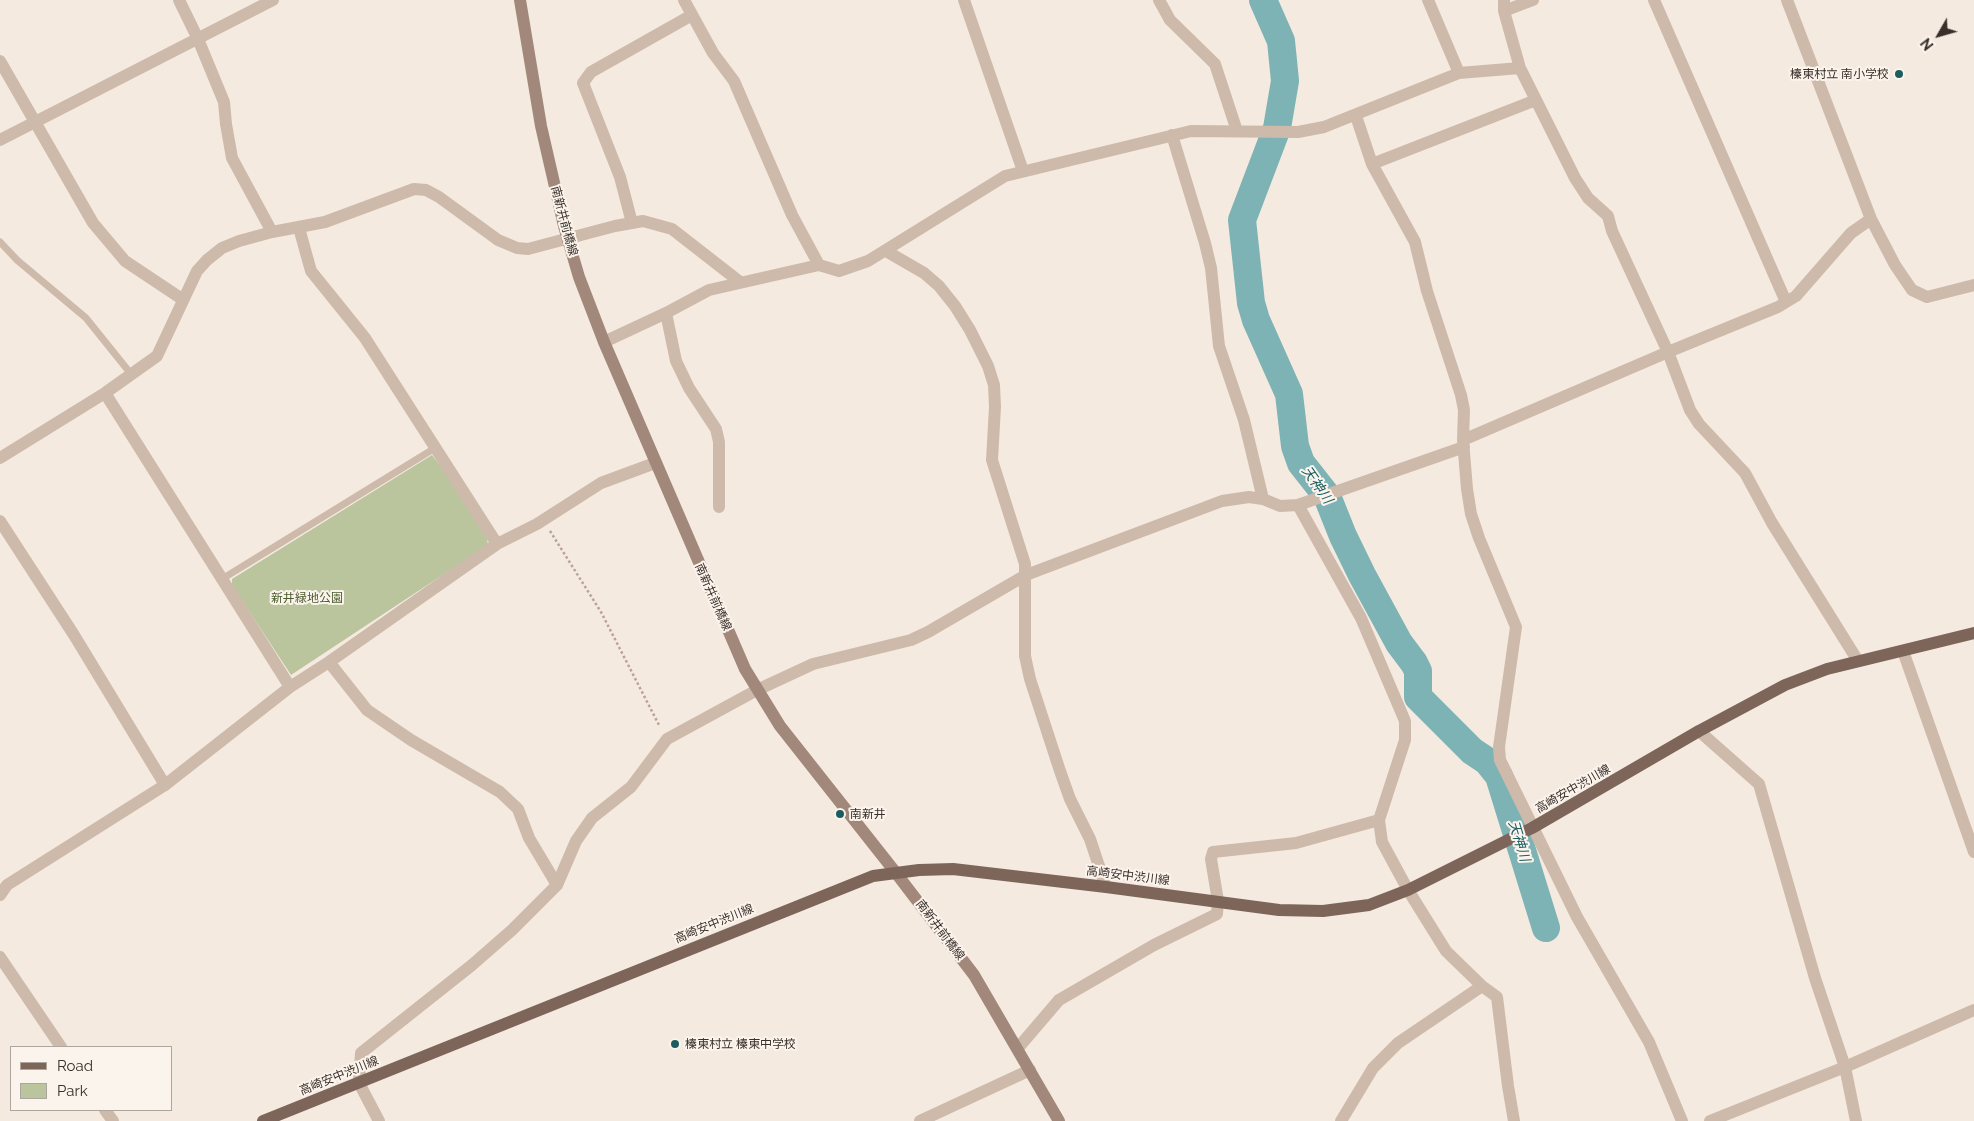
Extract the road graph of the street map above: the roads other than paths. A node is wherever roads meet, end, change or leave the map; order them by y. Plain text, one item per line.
1 (179, 0) edge
2 (273, 0) edge
3 (520, 0) edge
4 (684, 0) edge
5 (964, 0) edge
6 (1159, 0) edge
7 (1428, 0) edge
8 (1534, 0) edge
9 (1654, 0) edge
10 (1787, 0) edge
11 (1504, 5) edge
12 (692, 16) junction
13 (198, 39) junction
14 (0, 61) edge
15 (1520, 68) junction
16 (1459, 73) junction
17 (1536, 100) junction
18 (1356, 116) junction
19 (35, 121) junction
20 (1237, 131) junction
21 (1172, 135) junction
22 (0, 140) edge
23 (1372, 164) junction
24 (1023, 172) junction
25 (1871, 219) junction
26 (632, 223) junction
27 (299, 228) junction
28 (272, 232) junction
29 (567, 238) junction
30 (0, 242) edge
31 (886, 251) junction
32 (820, 266) junction
33 (740, 282) junction
34 (1974, 285) edge
35 (182, 299) junction
36 (1786, 302) junction
37 (666, 313) junction
38 (604, 342) junction
39 (1668, 352) junction
40 (131, 374) junction
41 (105, 393) junction
42 (1463, 443) junction
43 (435, 448) junction
44 (0, 458) edge
45 (655, 463) junction
46 (1263, 499) junction
47 (1298, 505) junction
48 (719, 506) dead end
49 (0, 521) edge
50 (497, 544) junction
51 (1026, 575) junction
52 (222, 579) junction
53 (1974, 633) edge
54 (1903, 651) junction
55 (1858, 661) junction
56 (329, 662) junction
57 (290, 687) junction
58 (757, 690) junction
59 (1699, 731) junction
60 (165, 786) junction
61 (1379, 820) junction
62 (1528, 830) junction
63 (1974, 852) edge
64 (896, 873) junction
65 (557, 885) junction
66 (1106, 887) junction
67 (1408, 890) junction
68 (0, 895) edge
69 (1218, 901) junction
70 (0, 957) edge
71 (1482, 986) junction
72 (1974, 1010) edge
73 (60, 1046) edge
74 (1018, 1048) junction
75 (1845, 1067) junction
76 (1030, 1070) junction
77 (359, 1083) junction
78 (263, 1121) edge
79 (379, 1121) edge
80 (920, 1121) edge
81 (1059, 1121) edge
82 (1341, 1121) edge
83 (1514, 1121) edge
84 (1682, 1121) edge
85 (1710, 1121) edge
86 (1856, 1121) edge

1 - 13 street
2 - 13 street
3 - 29 main road, 南新井前橋線
4 - 12 street
5 - 24 street
6 - 20 street
7 - 16 street
8 - 11 street
9 - 36 street
10 - 25 street
11 - 15 street
12 - 26 street
12 - 32 street
13 - 19 street
13 - 28 street
14 - 19 street
15 - 16 street
15 - 17 street
16 - 18 street
17 - 23 street
17 - 39 street
18 - 20 street
18 - 23 street
19 - 22 street
19 - 35 street
20 - 21 street
21 - 24 street
21 - 46 street
23 - 42 street
24 - 31 street
25 - 34 street
25 - 36 street
26 - 29 street
26 - 33 street
27 - 28 street
27 - 29 street
27 - 43 street
28 - 35 street
29 - 38 main road, 南新井前橋線
30 - 40 lane
31 - 32 street
31 - 51 street
32 - 33 street
33 - 37 street
35 - 40 street
36 - 39 street
37 - 38 street
37 - 48 street
38 - 45 main road, 南新井前橋線
39 - 42 street
39 - 55 street
40 - 41 street
41 - 44 street
41 - 52 street
42 - 47 street
42 - 62 street
43 - 50 street
43 - 52 lane
45 - 50 street
45 - 58 main road, 南新井前橋線
46 - 47 street
46 - 51 street
47 - 61 street
49 - 60 street
50 - 56 street
51 - 58 street
51 - 66 street
52 - 57 street
53 - 54 main road, 高崎安中渋川線
54 - 55 main road, 高崎安中渋川線
54 - 63 street
55 - 59 main road, 高崎安中渋川線
56 - 57 street
56 - 65 street
57 - 60 street
58 - 64 main road, 南新井前橋線
58 - 65 street
59 - 62 main road, 高崎安中渋川線
59 - 75 street
60 - 68 street
61 - 67 street
61 - 69 street
62 - 67 main road, 高崎安中渋川線
62 - 84 street
64 - 66 main road, 高崎安中渋川線
64 - 74 main road, 南新井前橋線
64 - 77 main road, 高崎安中渋川線
65 - 77 street
66 - 69 main road, 高崎安中渋川線
67 - 69 main road, 高崎安中渋川線
67 - 71 street
69 - 74 street
70 - 73 street
71 - 82 street
71 - 83 street
72 - 75 street
74 - 76 main road, 南新井前橋線
75 - 85 street
75 - 86 street
76 - 80 street
76 - 81 main road, 南新井前橋線
77 - 78 main road, 高崎安中渋川線
77 - 79 street

